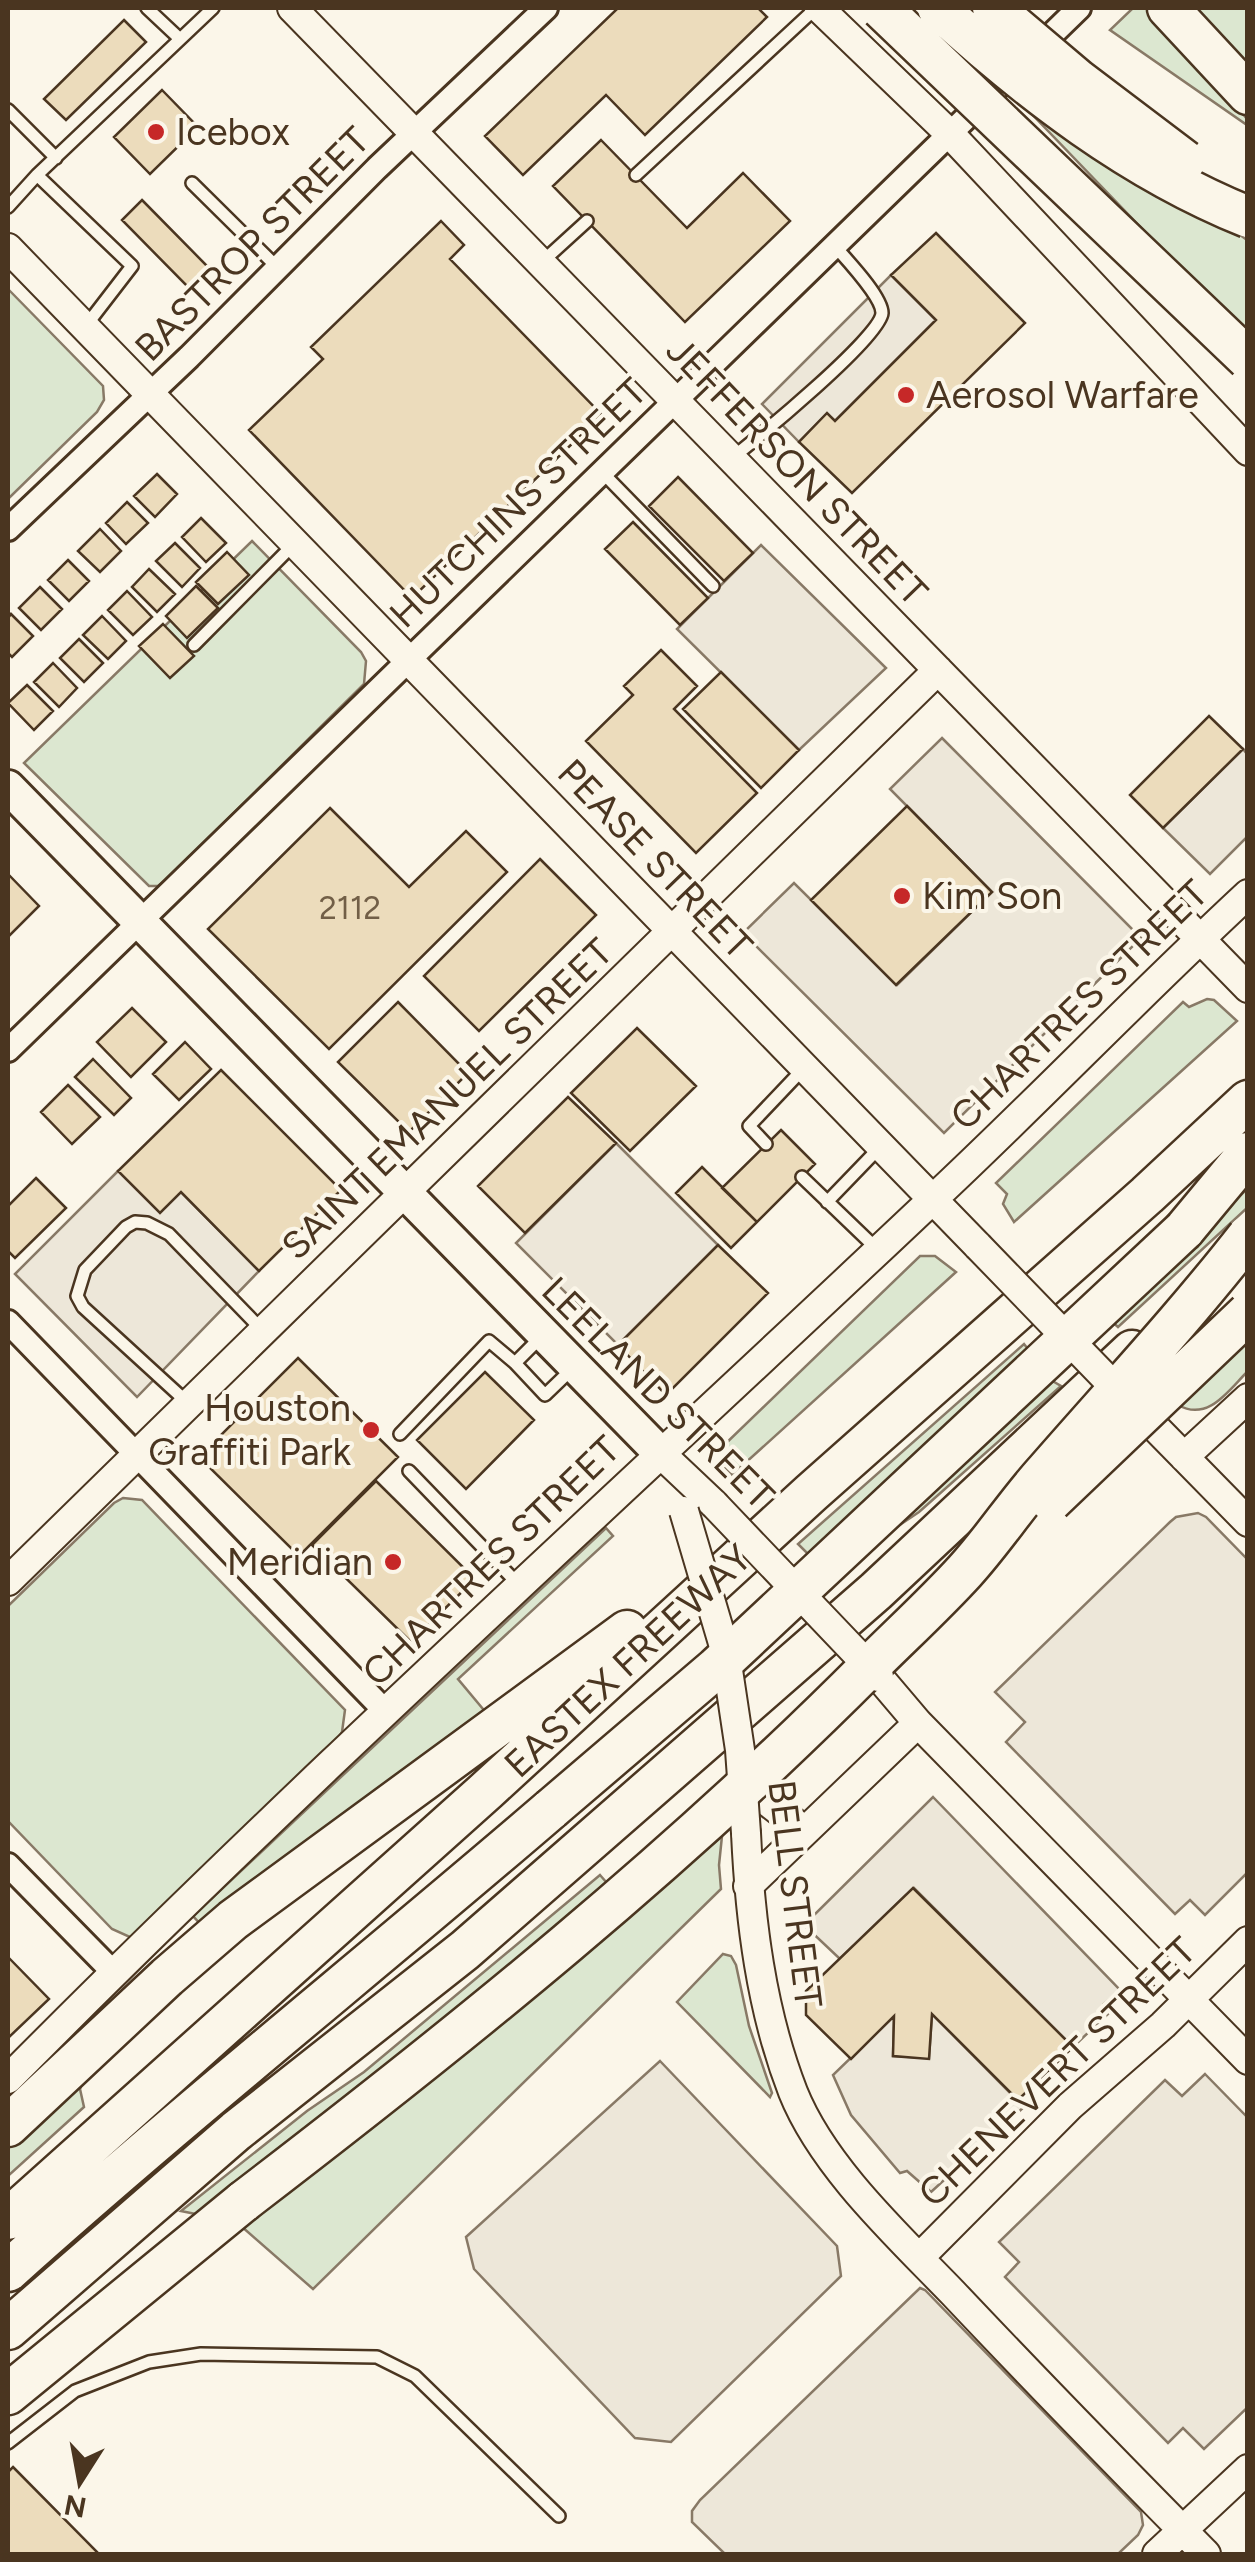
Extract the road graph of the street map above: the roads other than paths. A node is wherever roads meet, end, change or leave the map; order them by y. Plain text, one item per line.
1 (148, 8) edge
2 (213, 8) edge
3 (292, 8) edge
4 (546, 8) edge
5 (818, 8) edge
6 (881, 8) edge
7 (938, 8) edge
8 (993, 8) edge
9 (1079, 8) edge
10 (1168, 8) edge
11 (180, 39) junction
12 (1248, 94) edge
13 (8, 110) edge
14 (414, 132) junction
15 (950, 134) junction
16 (56, 158) junction
17 (38, 175) junction
18 (636, 175) dead end
19 (192, 184) dead end
20 (1248, 206) edge
21 (8, 207) edge
22 (1248, 217) edge
23 (586, 221) dead end
24 (833, 244) junction
25 (8, 248) edge
26 (542, 263) junction
27 (278, 268) junction
28 (85, 327) junction
29 (1248, 359) edge
30 (150, 394) junction
31 (674, 399) junction
32 (1248, 450) edge
33 (732, 458) junction
34 (600, 471) junction
35 (8, 530) edge
36 (295, 543) junction
37 (713, 586) dead end
38 (194, 645) dead end
39 (408, 659) junction
40 (938, 670) junction
41 (8, 787) edge
42 (1248, 894) edge
43 (139, 921) junction
44 (672, 930) junction
45 (1200, 939) junction
46 (1248, 988) edge
47 (8, 1050) edge
48 (805, 1067) junction
49 (1248, 1101) edge
50 (766, 1144) dead end
51 (881, 1146) junction
52 (1248, 1154) edge
53 (1248, 1170) edge
54 (802, 1177) dead end
55 (405, 1192) junction
56 (933, 1199) junction
57 (827, 1202) junction
58 (1184, 1230) junction
59 (1248, 1239) edge
60 (878, 1250) junction
61 (1248, 1313) edge
62 (8, 1322) edge
63 (263, 1331) junction
64 (544, 1334) junction
65 (515, 1363) junction
66 (575, 1366) junction
67 (1248, 1398) edge
68 (188, 1404) junction
69 (400, 1434) dead end
70 (660, 1453) junction
71 (137, 1454) junction
72 (1184, 1458) junction
73 (409, 1471) dead end
74 (810, 1493) junction
75 (1248, 1522) edge
76 (966, 1570) junction
77 (8, 1581) edge
78 (520, 1586) junction
79 (386, 1712) junction
80 (918, 1723) junction
81 (742, 1782) junction
82 (806, 1831) junction
83 (8, 1864) edge
84 (748, 1886) junction
85 (1248, 1941) edge
86 (113, 1972) junction
87 (1189, 2000) junction
88 (1248, 2060) edge
89 (8, 2079) edge
90 (8, 2126) edge
91 (8, 2219) edge
92 (919, 2258) junction
93 (8, 2271) edge
94 (8, 2329) edge
95 (8, 2394) edge
96 (8, 2443) edge
97 (1248, 2469) edge
98 (559, 2516) dead end
99 (1182, 2530) junction
100 (1156, 2554) edge
101 (1206, 2554) edge

1 - 11 lane
2 - 11 lane
3 - 14 street, JEFFERSON STREET
4 - 14 street, BASTROP STREET
5 - 15 street
5 - 18 lane
6 - 29 highway, bridge
7 - 22 highway, bridge
8 - 20 highway, bridge
9 - 15 street, HUTCHINS STREET
10 - 12 highway
11 - 16 lane
13 - 16 lane
14 - 26 street, JEFFERSON STREET
14 - 27 street, BASTROP STREET
15 - 24 street, HUTCHINS STREET
15 - 32 street
16 - 17 lane
17 - 21 lane
17 - 28 lane
19 - 27 lane
23 - 26 lane
24 - 31 street, HUTCHINS STREET
24 - 33 lane
25 - 28 street, PEASE STREET
26 - 31 street, JEFFERSON STREET
27 - 30 street, BASTROP STREET
28 - 30 street, PEASE STREET
30 - 35 street, BASTROP STREET
30 - 36 street, PEASE STREET
31 - 33 street, JEFFERSON STREET
31 - 34 street, HUTCHINS STREET
33 - 40 street, JEFFERSON STREET
34 - 37 lane
34 - 39 street, HUTCHINS STREET
36 - 38 lane
36 - 39 street, PEASE STREET
39 - 43 street, HUTCHINS STREET
39 - 44 street, PEASE STREET
40 - 44 street, SAINT EMANUEL STREET
40 - 45 street, JEFFERSON STREET
41 - 43 main road, LEELAND STREET
42 - 45 street, CHARTRES STREET
43 - 47 street, HUTCHINS STREET
43 - 55 main road, LEELAND STREET
44 - 48 street, PEASE STREET
44 - 55 street, SAINT EMANUEL STREET
45 - 46 street, JEFFERSON STREET
45 - 56 street, CHARTRES STREET
48 - 50 lane
48 - 51 street, PEASE STREET
49 - 74 highway, EASTEX FREEWAY
51 - 56 street, PEASE STREET
51 - 57 lane
52 - 58 highway
53 - 58 highway
54 - 57 lane
55 - 63 street, SAINT EMANUEL STREET
55 - 64 main road, LEELAND STREET
56 - 60 street, CHARTRES STREET
56 - 72 street, PEASE STREET, bridge
57 - 60 lane
58 - 93 highway, bridge
59 - 76 highway, bridge
59 - 94 highway
60 - 70 street, CHARTRES STREET
61 - 76 highway, bridge
62 - 71 street
63 - 68 street, SAINT EMANUEL STREET
63 - 68 lane
64 - 65 lane
64 - 66 main road, LEELAND STREET
65 - 66 lane
65 - 69 lane
66 - 70 main road, LEELAND STREET
67 - 72 street
68 - 71 street, SAINT EMANUEL STREET
70 - 78 street, CHARTRES STREET
70 - 80 street, LEELAND STREET, bridge
70 - 81 street, BELL STREET, bridge
71 - 77 street, SAINT EMANUEL STREET
71 - 79 street
72 - 75 street, PEASE STREET
73 - 78 lane
74 - 90 highway
74 - 91 highway, EASTEX FREEWAY
76 - 95 highway, bridge
78 - 79 street, CHARTRES STREET
79 - 86 street, CHARTRES STREET
80 - 82 street
80 - 87 street, LEELAND STREET
81 - 82 street
81 - 84 street, BELL STREET, bridge
82 - 84 street
83 - 86 street
84 - 92 street, BELL STREET
85 - 87 street, CHENEVERT STREET
86 - 89 street, CHARTRES STREET
87 - 88 street, LEELAND STREET
87 - 92 street, CHENEVERT STREET
92 - 99 street, BELL STREET
96 - 98 lane
97 - 99 street
99 - 100 street
99 - 101 street, BELL STREET

